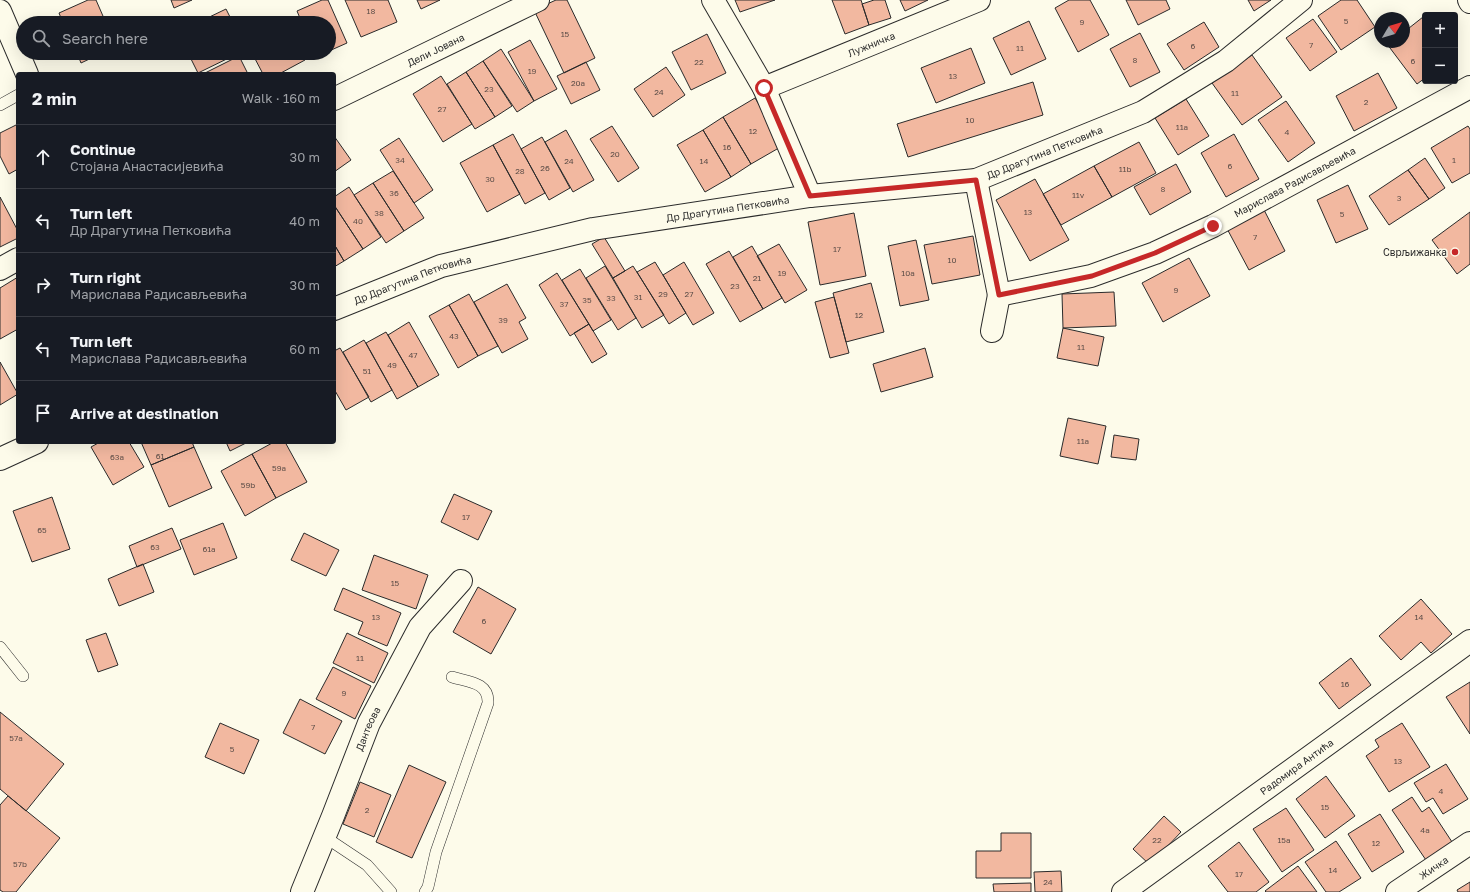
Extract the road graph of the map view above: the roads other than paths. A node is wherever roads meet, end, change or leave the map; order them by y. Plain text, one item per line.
1 (538, 0) edge
2 (713, 0) edge
3 (979, 0) edge
4 (1301, 0) edge
5 (0, 11) edge
6 (16, 48) edge
7 (21, 60) edge
8 (26, 72) edge
9 (1470, 87) edge
10 (764, 88) junction
11 (16, 96) edge
12 (336, 98) edge
13 (0, 105) edge
14 (976, 180) junction
15 (810, 196) junction
16 (16, 260) edge
17 (0, 269) edge
18 (999, 295) junction
19 (336, 308) edge
20 (992, 331) dead end
21 (33, 444) edge
22 (0, 459) edge
23 (461, 581) dead end
24 (1470, 641) edge
25 (0, 647) edge
26 (23, 676) dead end
27 (452, 678) dead end
28 (325, 837) junction
29 (1470, 843) edge
30 (302, 892) edge
31 (391, 892) edge
32 (425, 892) edge
33 (1123, 892) edge
34 (1397, 892) edge

1 - 12 street, Дели Јована
2 - 10 street
3 - 10 street, Лужничка
4 - 14 street, Др Драгутина Петковића
5 - 6 street
7 - 8 street
9 - 18 street, Марислава Радисављевића
10 - 15 street
11 - 13 lane
14 - 15 street, Др Драгутина Петковића
14 - 18 street
15 - 19 street, Др Драгутина Петковића
16 - 17 street
18 - 20 street
21 - 22 street
23 - 28 street, Дантеова
24 - 33 street, Радомира Антића
25 - 26 lane
27 - 32 lane
28 - 30 street, Дантеова
28 - 31 lane
29 - 34 street, Жичка

